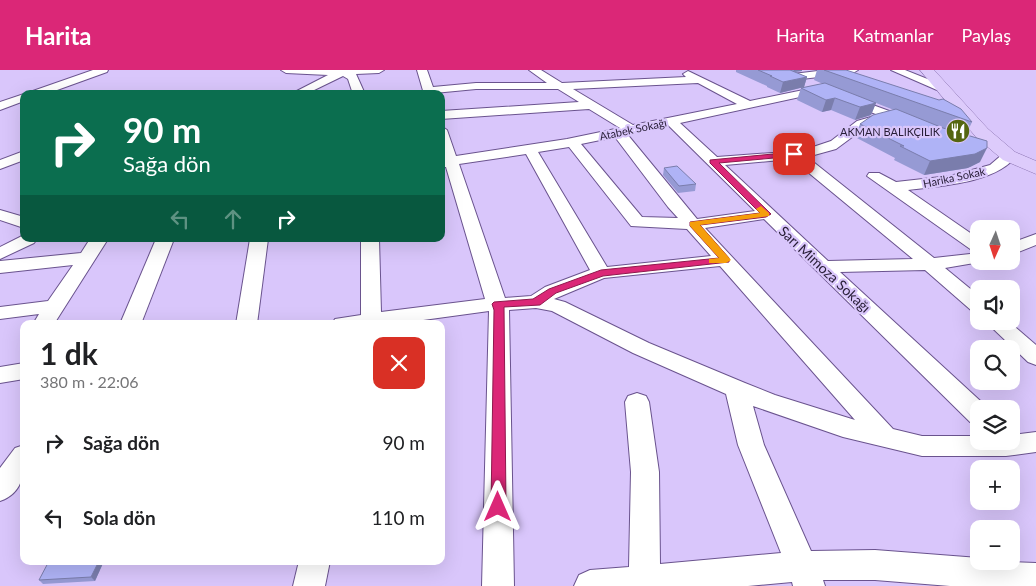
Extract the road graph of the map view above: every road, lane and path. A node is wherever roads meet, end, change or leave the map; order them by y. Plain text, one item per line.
1 (103, 70) edge
2 (286, 70) edge
3 (379, 70) edge
4 (422, 70) edge
5 (534, 70) edge
6 (681, 70) edge
7 (853, 70) edge
8 (896, 70) edge
9 (927, 70) edge
10 (344, 72) junction
11 (780, 72) edge
12 (793, 77) junction
13 (700, 80) junction
14 (559, 86) junction
15 (941, 88) junction
16 (46, 90) edge
17 (305, 90) edge
18 (358, 90) edge
19 (428, 90) edge
20 (445, 90) edge
21 (832, 92) junction
22 (20, 99) edge
23 (592, 105) junction
24 (749, 105) junction
25 (0, 106) edge
26 (445, 115) edge
27 (892, 116) junction
28 (671, 121) junction
29 (918, 126) edge
30 (625, 131) junction
31 (572, 142) junction
32 (981, 147) edge
33 (530, 149) junction
34 (0, 153) edge
35 (794, 154) junction
36 (1009, 156) junction
37 (20, 158) edge
38 (20, 158) edge
39 (446, 162) edge
40 (712, 162) junction
41 (0, 165) edge
42 (1036, 168) edge
43 (874, 176) dead end
44 (894, 187) junction
45 (766, 214) junction
46 (0, 215) edge
47 (20, 222) edge
48 (694, 224) junction
49 (1036, 239) edge
50 (970, 241) edge
51 (22, 242) edge
52 (97, 242) edge
53 (163, 242) edge
54 (259, 242) edge
55 (370, 242) edge
56 (1020, 246) edge
57 (0, 254) edge
58 (85, 258) junction
59 (970, 259) edge
60 (726, 260) junction
61 (930, 264) junction
62 (0, 267) edge
63 (824, 267) junction
64 (601, 273) junction
65 (970, 299) edge
66 (536, 302) junction
67 (498, 304) junction
68 (55, 306) junction
69 (0, 313) edge
70 (46, 320) edge
71 (132, 320) edge
72 (247, 320) edge
73 (371, 320) edge
74 (385, 320) edge
75 (1005, 330) edge
76 (1036, 358) edge
77 (737, 389) junction
78 (637, 402) dead end
79 (970, 406) edge
80 (885, 437) junction
81 (1036, 442) edge
82 (1020, 443) edge
83 (970, 445) edge
84 (20, 462) edge
85 (0, 489) edge
86 (314, 565) edge
87 (805, 576) edge
88 (1024, 580) edge
89 (643, 584) edge
90 (309, 586) edge
91 (498, 586) edge
92 (590, 586) edge

1 - 16 street
2 - 10 street
3 - 10 street
4 - 19 street
5 - 14 street
6 - 13 street
7 - 12 street
8 - 15 street
9 - 15 main road
10 - 17 street
10 - 18 street
11 - 12 street
12 - 21 street
13 - 14 street
13 - 24 street
14 - 20 street
14 - 23 street
15 - 36 main road
21 - 24 street, Atabek Sokağı
21 - 27 street
22 - 25 street
23 - 26 street
23 - 30 street
24 - 28 street, Atabek Sokağı
27 - 29 street
27 - 35 street
28 - 30 street, Atabek Sokağı
28 - 40 street, Sarı Mimoza Sokağı
30 - 31 street, Atabek Sokağı
30 - 48 street
31 - 33 street, Atabek Sokağı
31 - 48 street
32 - 36 street
33 - 39 street, Atabek Sokağı
33 - 64 street
34 - 37 street
35 - 40 street
35 - 61 street
36 - 42 main road
36 - 44 street, Harika Sokak
38 - 41 street
39 - 67 street
40 - 45 street, Sarı Mimoza Sokağı
43 - 44 street
44 - 50 street
45 - 48 street
45 - 63 street, Sarı Mimoza Sokağı
46 - 47 street
48 - 60 street
49 - 56 street
51 - 57 street
52 - 58 street
53 - 71 street
54 - 72 street
55 - 73 street
58 - 62 street
58 - 68 street
59 - 61 street
60 - 64 street
60 - 80 street
61 - 63 street
61 - 65 street
63 - 79 street, Sarı Mimoza Sokağı
64 - 66 street
66 - 67 street
66 - 77 street
67 - 74 street
67 - 91 street
68 - 69 street
68 - 70 street
75 - 76 street
77 - 80 street
77 - 87 street
78 - 89 street
80 - 83 street
81 - 82 street
84 - 85 street
86 - 90 street
87 - 88 street
87 - 89 street
89 - 92 street

